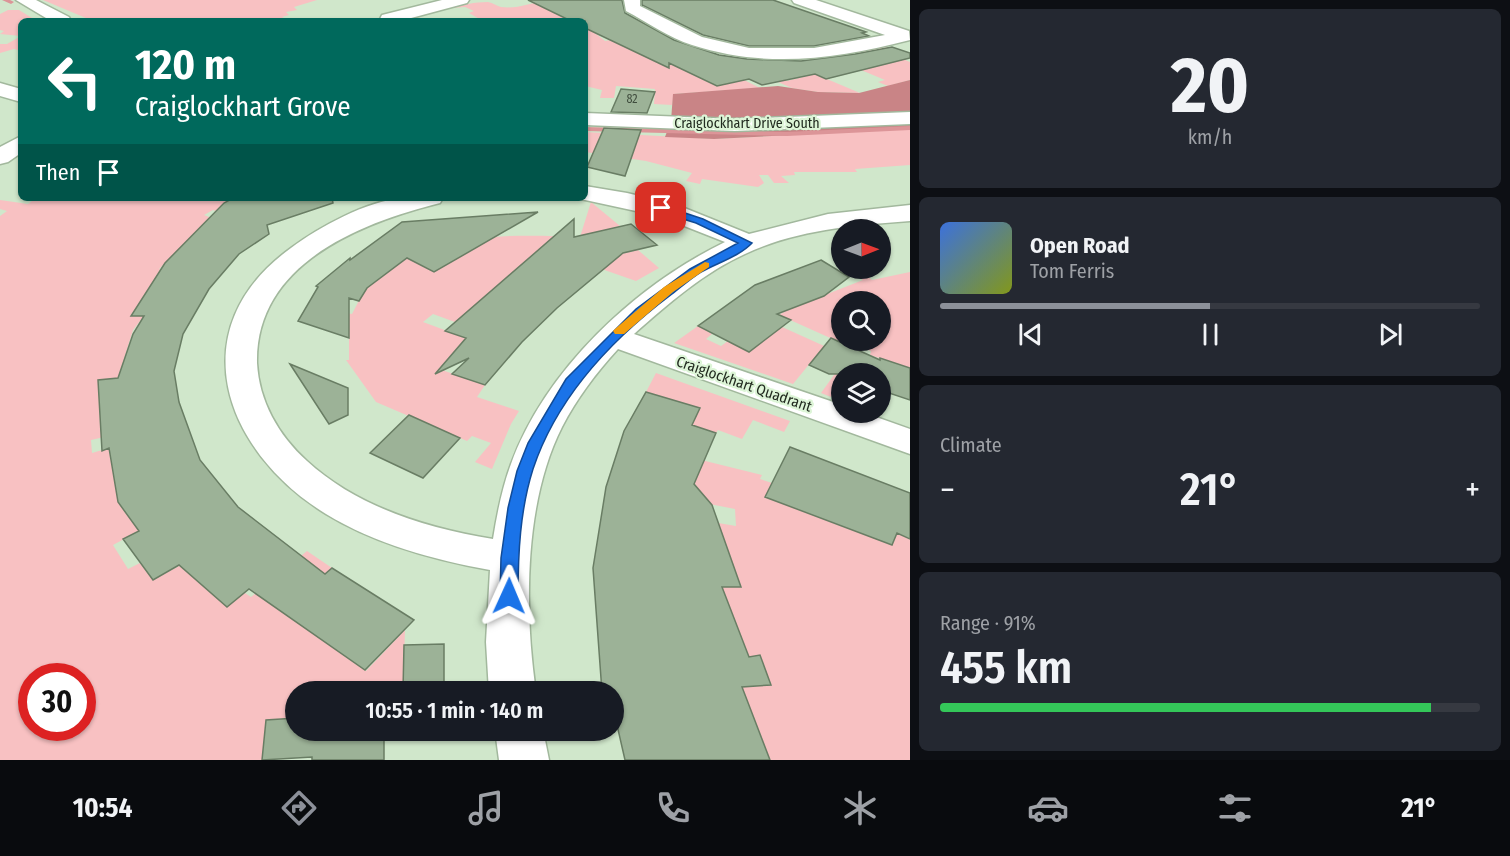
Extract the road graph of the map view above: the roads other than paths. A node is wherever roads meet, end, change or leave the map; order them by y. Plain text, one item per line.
1 (461, 0) edge
2 (632, 0) edge
3 (800, 0) edge
4 (26, 1) edge
5 (9, 8) dead end
6 (57, 18) edge
7 (392, 18) edge
8 (908, 37) edge
9 (0, 89) edge
10 (18, 95) edge
11 (910, 118) edge
12 (588, 120) edge
13 (18, 145) edge
14 (0, 157) edge
15 (588, 193) edge
16 (420, 201) edge
17 (910, 213) edge
18 (747, 243) junction
19 (613, 337) junction
20 (910, 442) edge
21 (510, 558) junction
22 (512, 681) edge
23 (521, 741) edge
24 (524, 760) edge

1 - 7 street
2 - 8 street
3 - 8 street
4 - 5 street
4 - 6 street
9 - 10 street
11 - 12 street, Craiglockhart Drive South
13 - 14 street
15 - 18 street
16 - 21 street
17 - 18 street
18 - 19 street
19 - 20 street, Craiglockhart Quadrant
19 - 21 street
21 - 22 street
23 - 24 street

